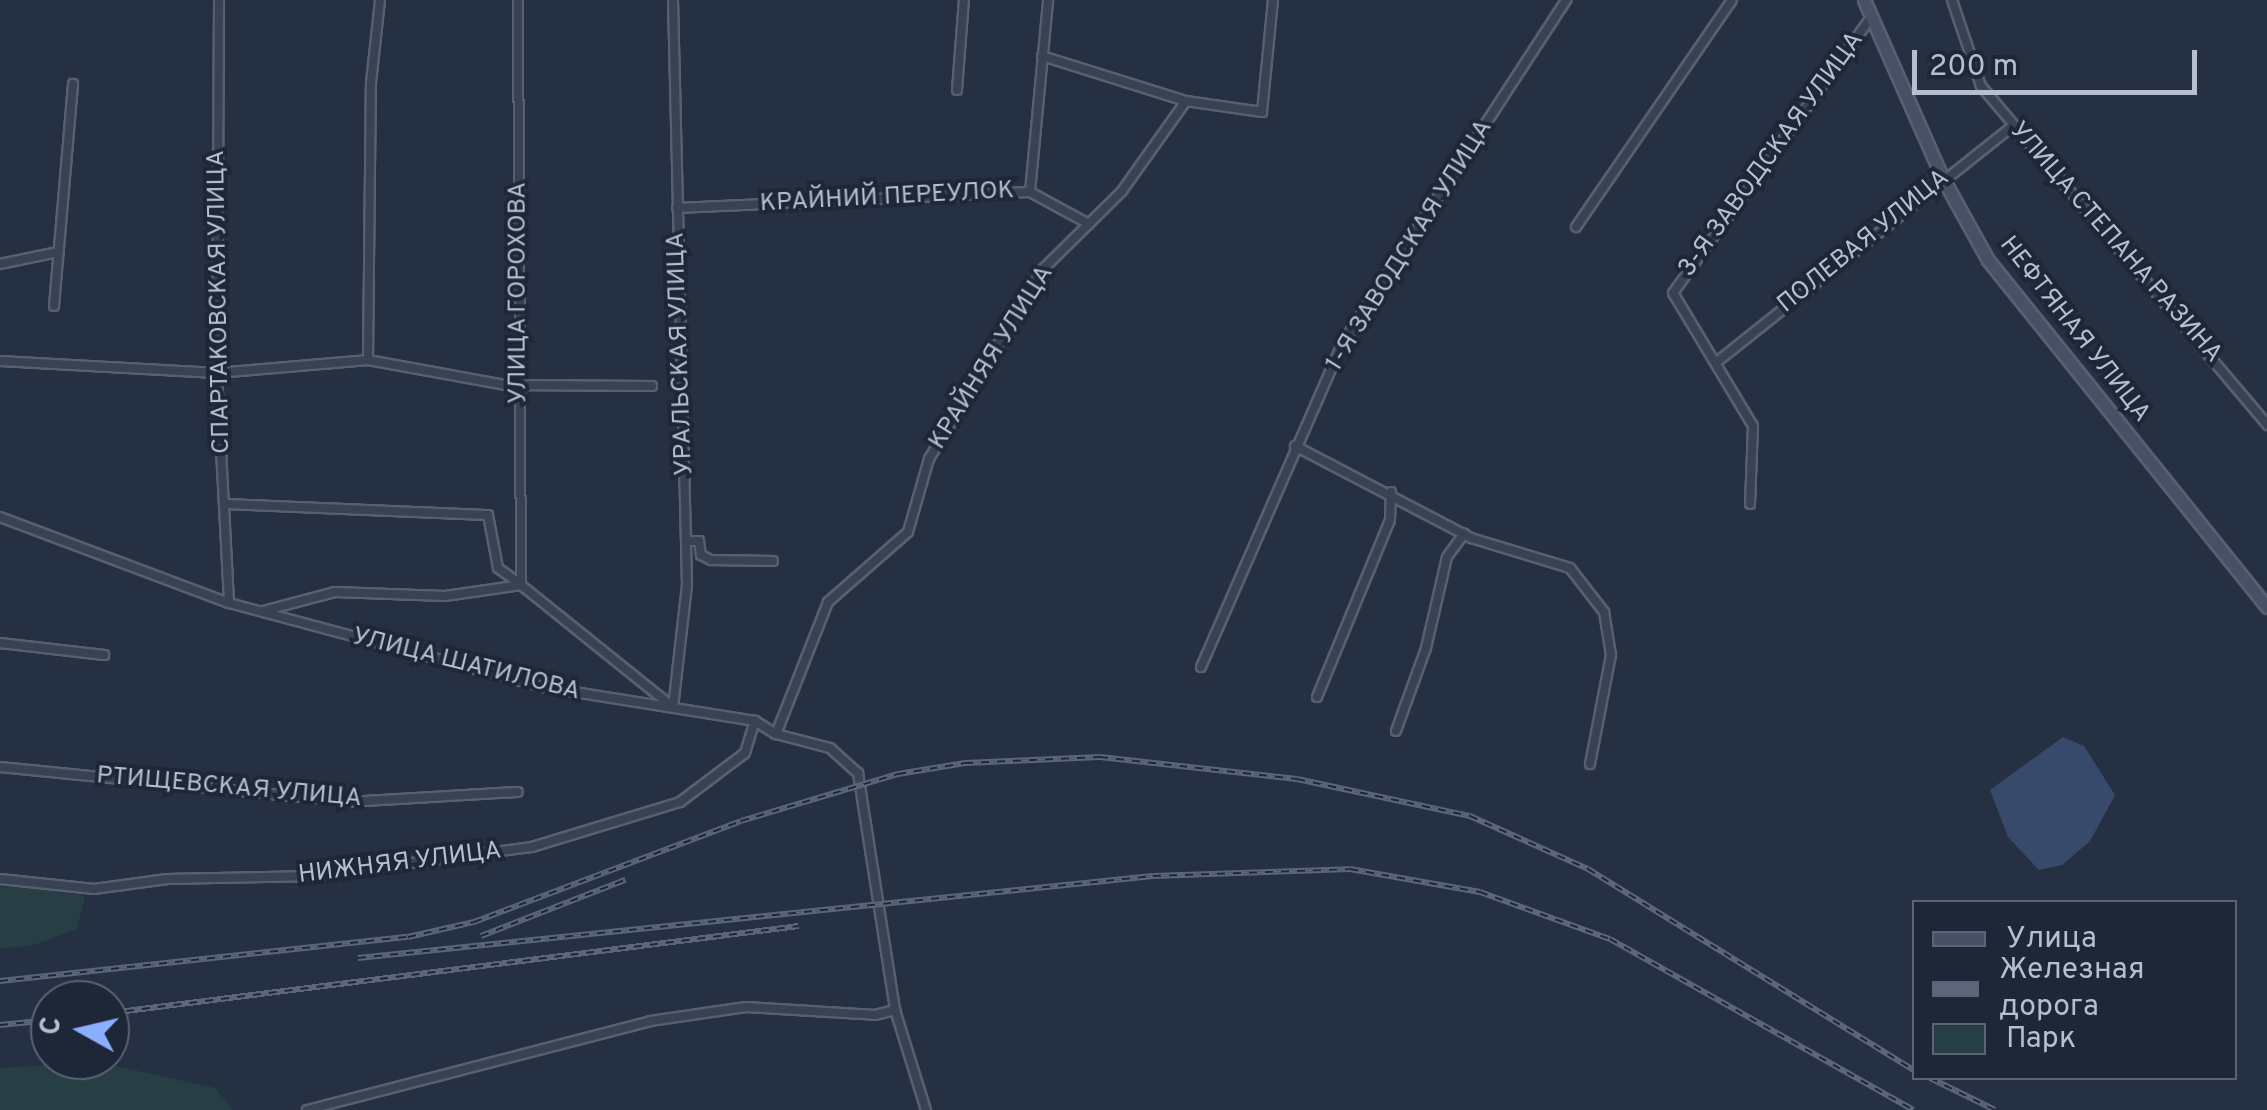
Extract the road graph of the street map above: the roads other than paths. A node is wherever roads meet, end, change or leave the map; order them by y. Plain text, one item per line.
1 (218, 0) edge
2 (380, 0) edge
3 (518, 0) edge
4 (672, 0) edge
5 (964, 0) edge
6 (1048, 0) edge
7 (1273, 0) edge
8 (1566, 0) edge
9 (1732, 0) edge
10 (1864, 0) edge
11 (1952, 0) edge
12 (1871, 17) junction
13 (1042, 56) junction
14 (73, 84) dead end
15 (958, 90) dead end
16 (1186, 101) junction
17 (2013, 126) junction
18 (1942, 177) junction
19 (1030, 192) junction
20 (677, 208) junction
21 (1089, 224) junction
22 (1576, 227) dead end
23 (58, 252) junction
24 (0, 264) edge
25 (54, 306) dead end
26 (368, 360) junction
27 (0, 361) edge
28 (1718, 362) junction
29 (217, 374) junction
30 (519, 385) junction
31 (652, 386) dead end
32 (2267, 425) edge
33 (1295, 446) junction
34 (1391, 492) junction
35 (224, 504) junction
36 (1750, 504) dead end
37 (0, 517) edge
38 (1464, 534) junction
39 (686, 541) junction
40 (773, 561) dead end
41 (521, 585) junction
42 (229, 603) junction
43 (2267, 607) edge
44 (260, 612) junction
45 (0, 643) edge
46 (104, 655) dead end
47 (1201, 667) dead end
48 (1318, 697) dead end
49 (673, 706) junction
50 (755, 721) junction
51 (1396, 731) dead end
52 (776, 734) junction
53 (1590, 764) dead end
54 (0, 767) edge
55 (518, 792) dead end
56 (0, 879) edge
57 (894, 1010) junction
58 (308, 1110) edge
59 (926, 1110) edge

1 - 29 street, СПАРТАКОВСКАЯ УЛИЦА
2 - 26 street
3 - 30 street, УЛИЦА ГОРОХОВА
4 - 20 street, УРАЛЬСКАЯ УЛИЦА
5 - 15 street
6 - 13 street
7 - 16 street
8 - 33 street, 1-Я ЗАВОДСКАЯ УЛИЦА
9 - 22 street
10 - 12 main road, НЕФТЯНАЯ УЛИЦА
11 - 17 street, УЛИЦА СТЕПАНА РАЗИНА
12 - 18 main road, НЕФТЯНАЯ УЛИЦА
12 - 28 street, 3-Я ЗАВОДСКАЯ УЛИЦА
13 - 16 street
13 - 19 street
14 - 23 street
16 - 21 street, КРАЙНЯЯ УЛИЦА
17 - 18 street, ПОЛЕВАЯ УЛИЦА
17 - 32 street, УЛИЦА СТЕПАНА РАЗИНА
18 - 28 street, ПОЛЕВАЯ УЛИЦА
18 - 43 main road, НЕФТЯНАЯ УЛИЦА
19 - 20 street, КРАЙНИЙ ПЕРЕУЛОК
19 - 21 street, КРАЙНИЙ ПЕРЕУЛОК
20 - 39 street, УРАЛЬСКАЯ УЛИЦА
21 - 52 street, КРАЙНЯЯ УЛИЦА
23 - 24 street
23 - 25 street
26 - 29 street
26 - 30 street
27 - 29 street
28 - 36 street
29 - 35 street, СПАРТАКОВСКАЯ УЛИЦА
30 - 31 street
30 - 41 street, УЛИЦА ГОРОХОВА
33 - 34 street
33 - 47 street, 1-Я ЗАВОДСКАЯ УЛИЦА
34 - 38 street
34 - 48 street
35 - 41 street
35 - 42 street, СПАРТАКОВСКАЯ УЛИЦА
37 - 42 street, УЛИЦА ШАТИЛОВА
38 - 51 street
38 - 53 street
39 - 40 street
39 - 49 street, УРАЛЬСКАЯ УЛИЦА
41 - 44 street, УЛИЦА ШАТИЛОВА
41 - 49 street, УЛИЦА ШАТИЛОВА
42 - 44 street, УЛИЦА ШАТИЛОВА
44 - 49 street, УЛИЦА ШАТИЛОВА
45 - 46 street
49 - 50 street, УЛИЦА ШАТИЛОВА
50 - 52 street
50 - 56 street, НИЖНЯЯ УЛИЦА
52 - 57 street
54 - 55 street, РТИЩЕВСКАЯ УЛИЦА
57 - 58 street
57 - 59 street

